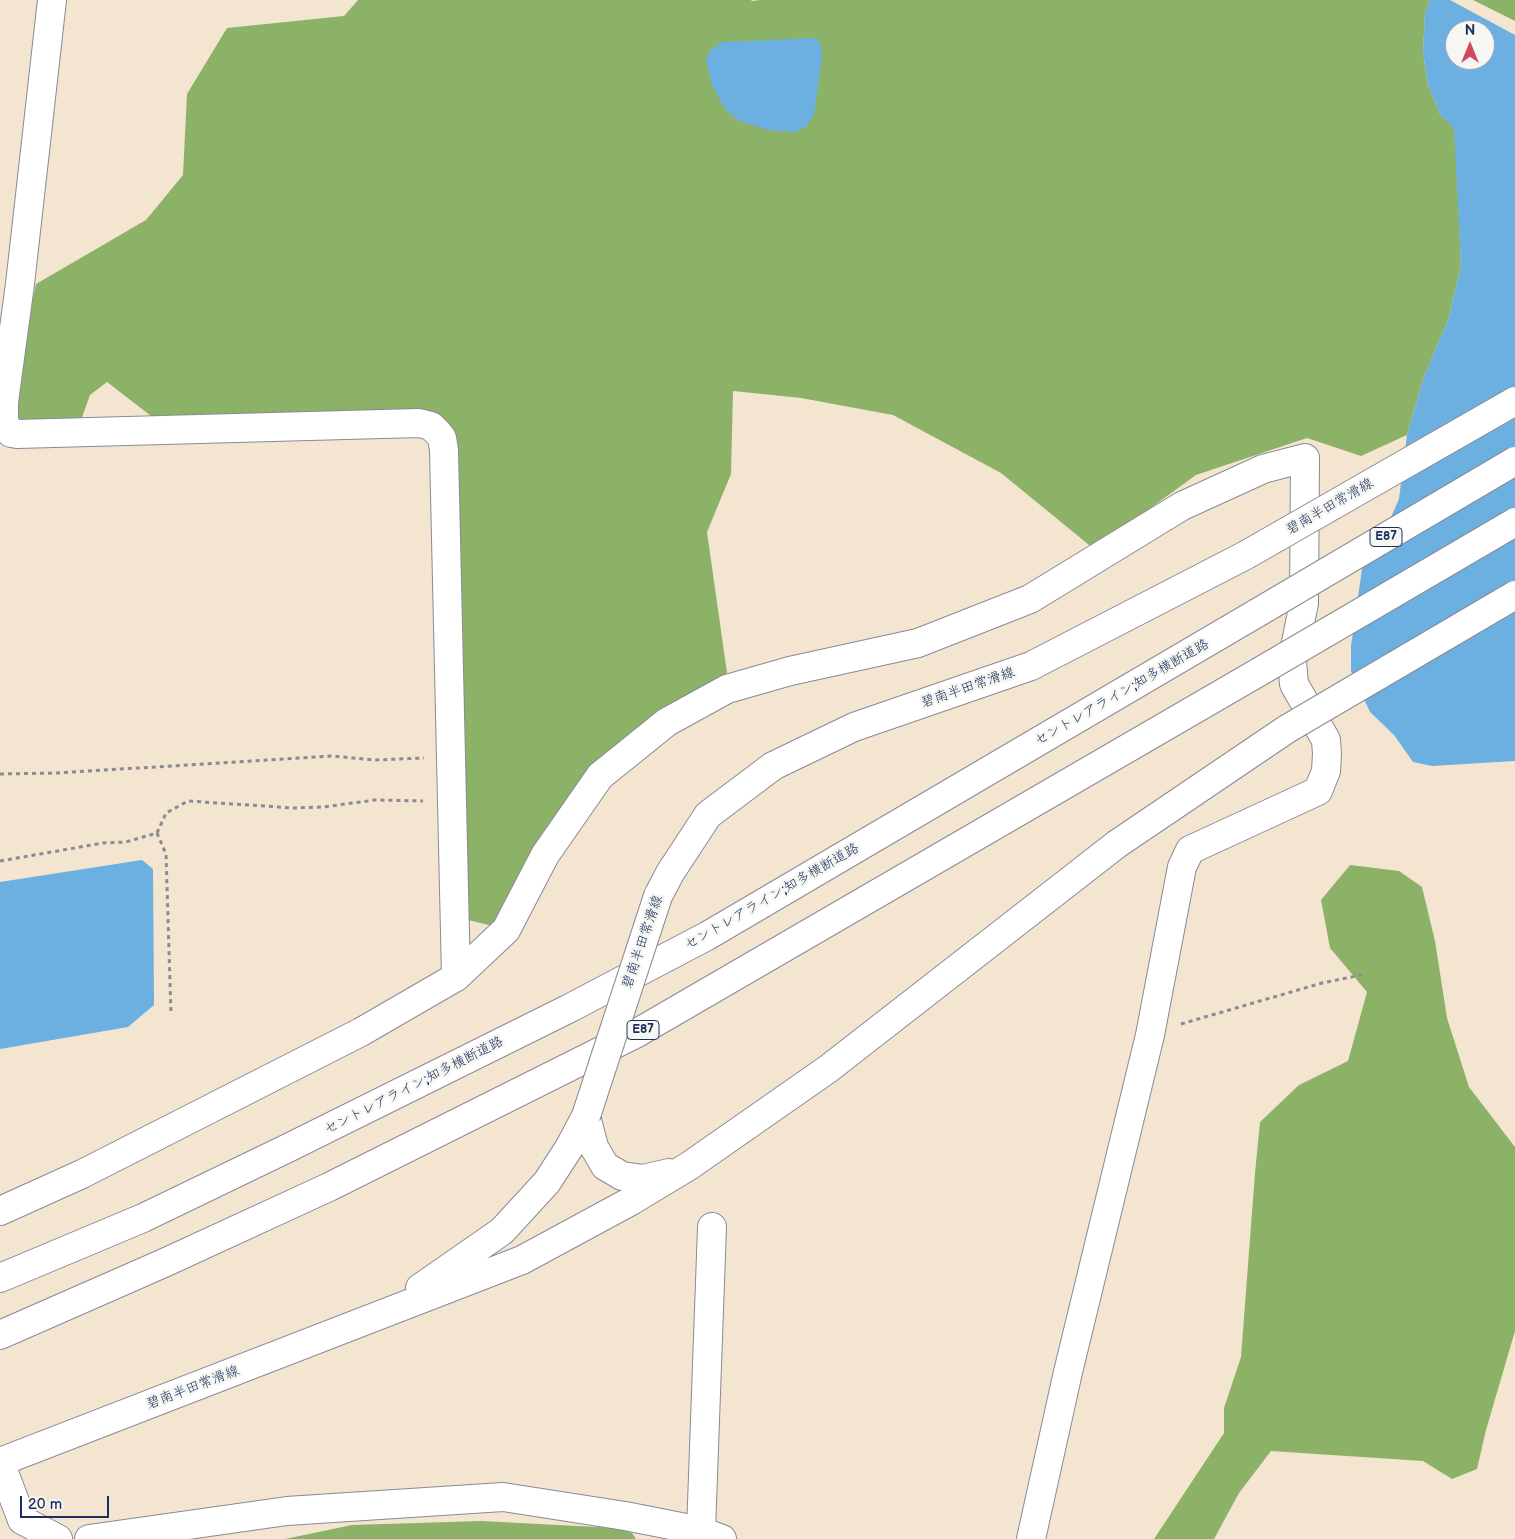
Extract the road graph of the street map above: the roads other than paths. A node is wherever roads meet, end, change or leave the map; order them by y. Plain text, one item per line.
1 (52, 0) edge
2 (1515, 400) edge
3 (1515, 461) edge
4 (1515, 522) edge
5 (1515, 595) edge
6 (456, 977) junction
7 (586, 1116) junction
8 (689, 1166) junction
9 (0, 1211) edge
10 (712, 1227) dead end
11 (0, 1278) edge
12 (386, 1312) junction
13 (0, 1335) edge
14 (0, 1462) edge
15 (712, 1535) edge
16 (58, 1539) edge
17 (89, 1539) edge
18 (1031, 1539) edge

1 - 6 main road
2 - 7 main road, 碧南半田常滑線, bridge
3 - 11 main road, セントレアライン;知多横断道路 / E87, bridge
4 - 13 main road, E87, bridge
5 - 8 main road, 碧南半田常滑線, bridge
6 - 9 main road
6 - 18 main road
7 - 8 main road, 碧南半田常滑線
7 - 12 main road, 碧南半田常滑線
8 - 12 main road, 碧南半田常滑線
10 - 15 main road
12 - 14 main road, 碧南半田常滑線
14 - 16 main road
15 - 17 main road

